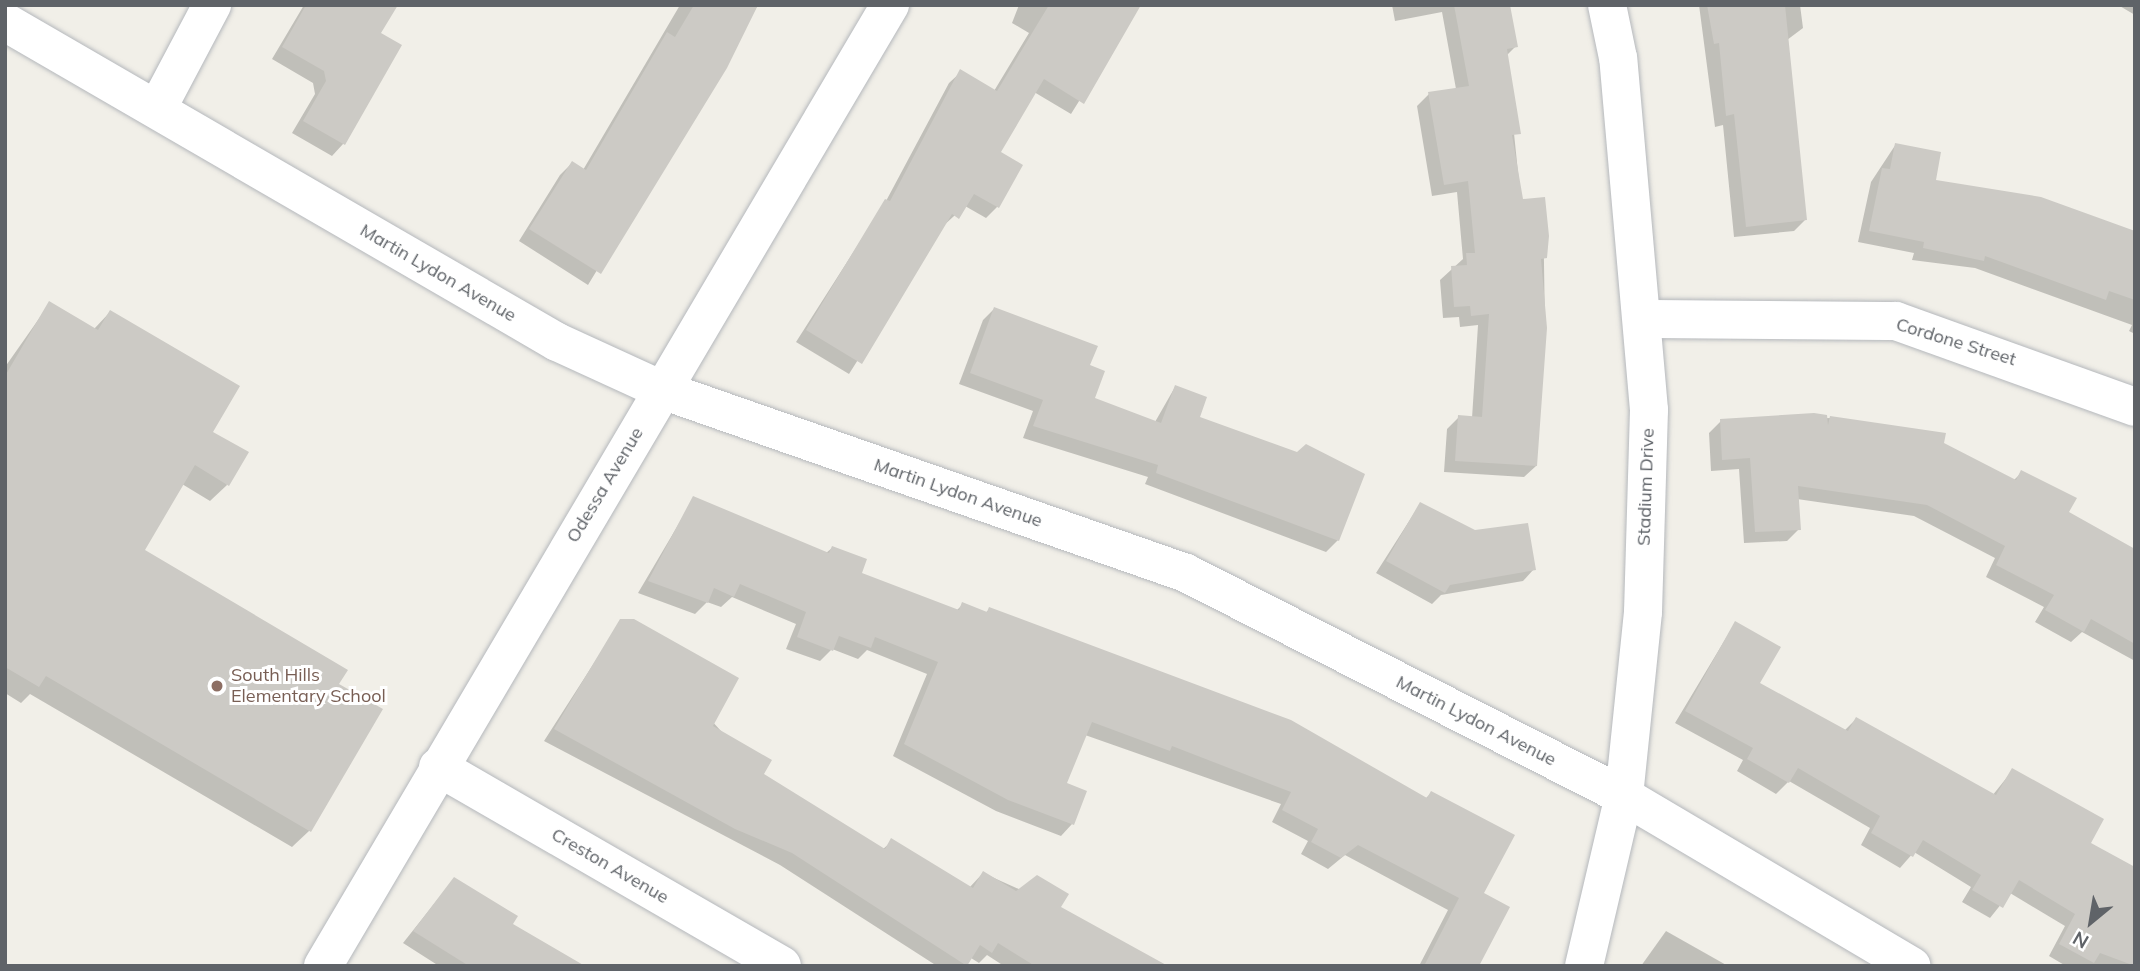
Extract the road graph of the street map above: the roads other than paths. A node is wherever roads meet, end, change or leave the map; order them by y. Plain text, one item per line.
1 (212, 5) edge
2 (890, 5) edge
3 (1607, 5) edge
4 (5, 22) edge
5 (157, 109) junction
6 (1643, 319) junction
7 (662, 390) junction
8 (2135, 407) edge
9 (438, 767) junction
10 (1624, 796) junction
11 (323, 966) edge
12 (782, 966) edge
13 (1584, 966) edge
14 (1912, 966) edge

1 - 5 street
2 - 7 street, Odessa Avenue
3 - 6 street, Stadium Drive
4 - 5 street, Martin Lydon Avenue
5 - 7 street, Martin Lydon Avenue
6 - 8 street, Cordone Street
6 - 10 street, Stadium Drive
7 - 9 street, Odessa Avenue
7 - 10 street, Martin Lydon Avenue
9 - 11 street, Odessa Avenue
9 - 12 street, Creston Avenue
10 - 13 street, Stadium Drive
10 - 14 street, Martin Lydon Avenue

